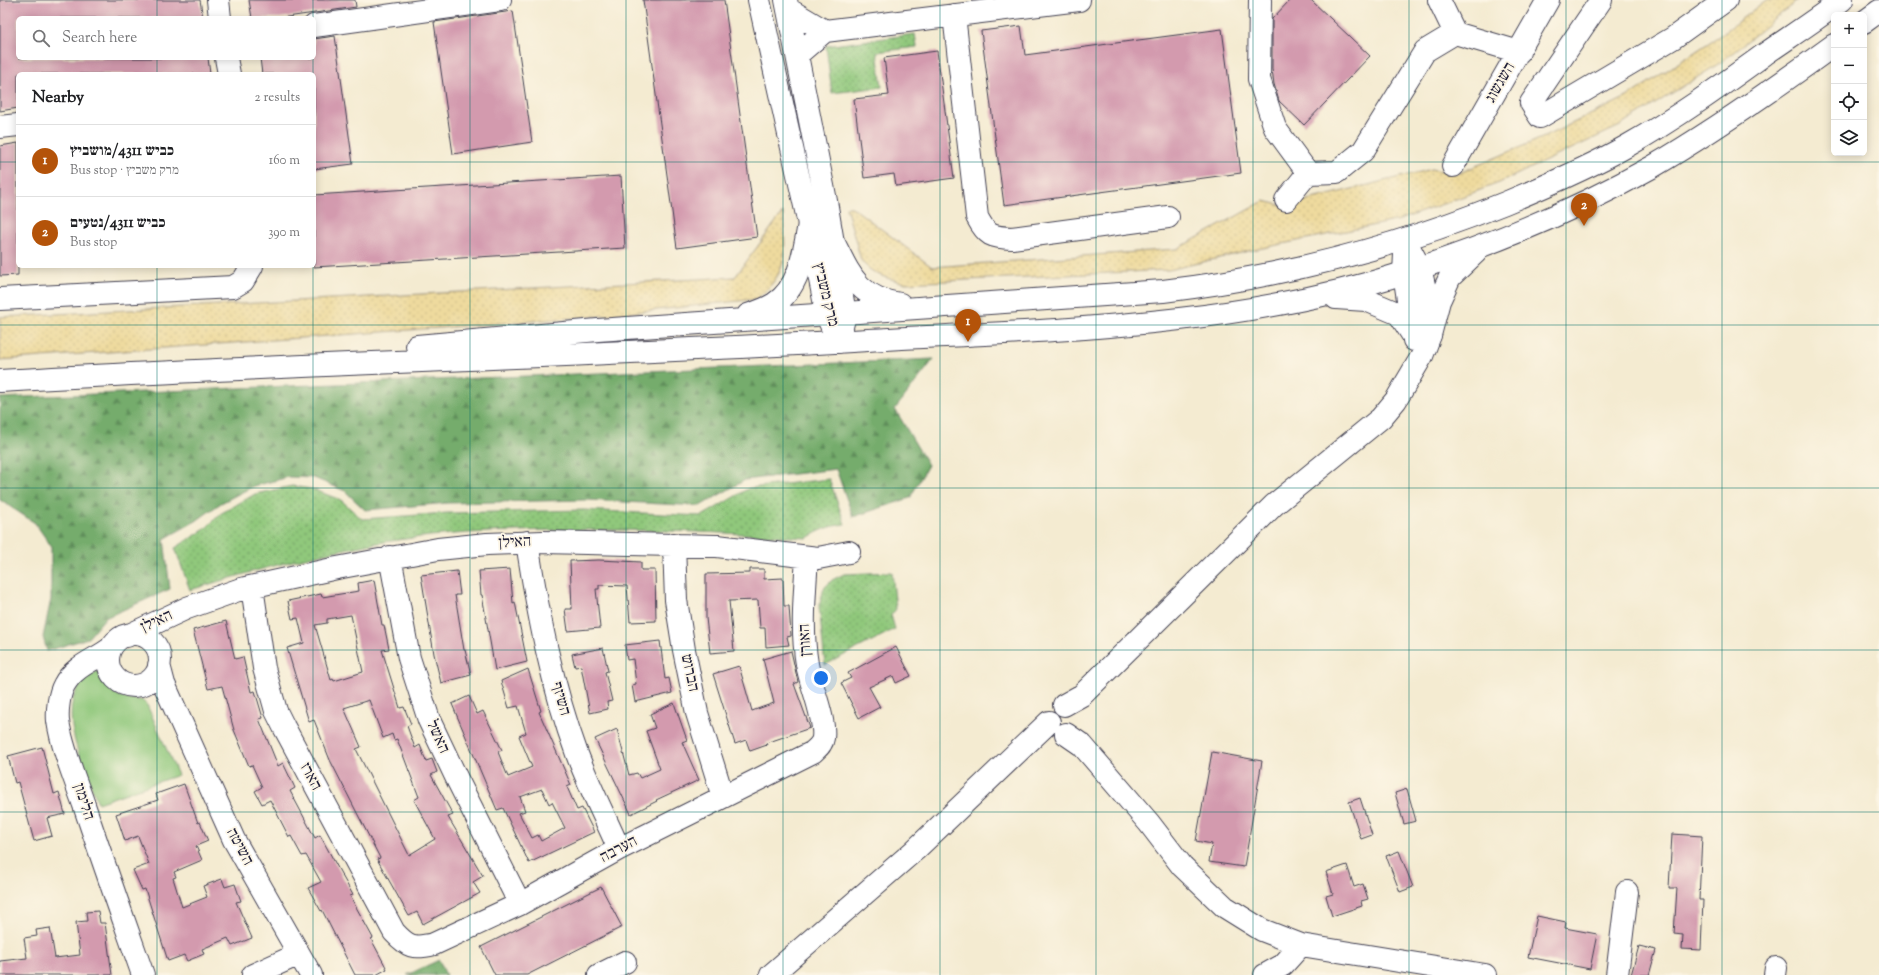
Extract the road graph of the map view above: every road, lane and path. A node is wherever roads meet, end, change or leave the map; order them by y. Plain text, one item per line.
1 (218, 0) edge
2 (500, 0) edge
3 (759, 0) edge
4 (1079, 0) edge
5 (1260, 0) edge
6 (1439, 0) edge
7 (1548, 0) edge
8 (1601, 0) edge
9 (1842, 0) edge
10 (1717, 2) edge
11 (451, 3) edge
12 (787, 5) edge
13 (1879, 10) edge
14 (954, 15) junction
15 (220, 16) edge
16 (1867, 20) edge
17 (316, 26) edge
18 (825, 31) junction
19 (1455, 33) junction
20 (1831, 47) edge
21 (1520, 52) junction
22 (797, 55) junction
23 (226, 60) edge
24 (229, 72) edge
25 (16, 125) edge
26 (0, 127) edge
27 (1454, 166) dead end
28 (1308, 173) junction
29 (1286, 200) dead end
30 (1168, 217) dead end
31 (809, 224) junction
32 (1405, 240) junction
33 (834, 243) junction
34 (1482, 247) junction
35 (251, 268) edge
36 (1412, 270) junction
37 (1315, 297) junction
38 (0, 299) edge
39 (919, 307) junction
40 (836, 314) junction
41 (725, 322) junction
42 (1422, 336) junction
43 (838, 342) junction
44 (60, 377) junction
45 (0, 381) edge
46 (527, 542) junction
47 (674, 544) junction
48 (849, 552) dead end
49 (390, 557) junction
50 (807, 557) junction
51 (252, 587) junction
52 (187, 608) junction
53 (119, 642) junction
54 (159, 661) junction
55 (138, 686) junction
56 (178, 713) junction
57 (1066, 723) junction
58 (821, 744) joint
59 (723, 797) junction
60 (619, 849) junction
61 (1627, 892) dead end
62 (520, 904) junction
63 (1301, 946) junction
64 (413, 947) joint
65 (299, 954) junction
66 (625, 962) dead end
67 (143, 975) edge
68 (253, 975) edge
69 (311, 975) edge
70 (599, 975) edge
71 (771, 975) edge
72 (1265, 975) edge
73 (1486, 975) edge
74 (1617, 975) edge

1 - 15 street
2 - 11 street
3 - 31 street, מרק משביץ
4 - 14 street
5 - 28 street
6 - 19 street
7 - 21 street, השגשוג
8 - 10 street
9 - 32 street
11 - 17 street
12 - 18 street
12 - 22 street, מרק משביץ
13 - 16 street
14 - 18 street
14 - 30 street
18 - 22 street
19 - 21 street
19 - 28 street
20 - 34 street
21 - 27 street, השגשוג
22 - 33 street, מרק משביץ
23 - 24 street
25 - 26 street
28 - 29 street
31 - 40 street, מרק משביץ
31 - 41 street
32 - 36 street
32 - 39 street
33 - 39 street
33 - 40 street, מרק משביץ
34 - 36 street
34 - 42 street
35 - 38 street
36 - 37 street
36 - 42 street
37 - 42 street
37 - 43 street
39 - 40 street
40 - 41 street
40 - 43 street, מרק משביץ
41 - 44 street
42 - 57 street
43 - 44 street
44 - 45 street
46 - 47 street, האילן
46 - 49 street, האילן
46 - 60 street, השיזף
47 - 50 street, האילן
47 - 59 street, הברוש
48 - 50 street, האילן
49 - 51 street, האילן
49 - 62 street, האשל
50 - 58 street, האורן
51 - 52 street, האילן
51 - 64 street, הארז
52 - 53 street, האילן
52 - 54 street, האילן
53 - 54 street
53 - 55 street
53 - 67 street, הלימון
54 - 55 street
54 - 56 street, השיטה
55 - 56 street, השיטה
56 - 65 street, השיטה
57 - 63 street
57 - 71 street
58 - 59 street, הערבה
59 - 60 street, הערבה
60 - 62 street, הערבה
61 - 74 street
62 - 64 street, הערבה
63 - 72 street
63 - 73 street
65 - 68 street
65 - 69 street, השיטה
66 - 70 street

